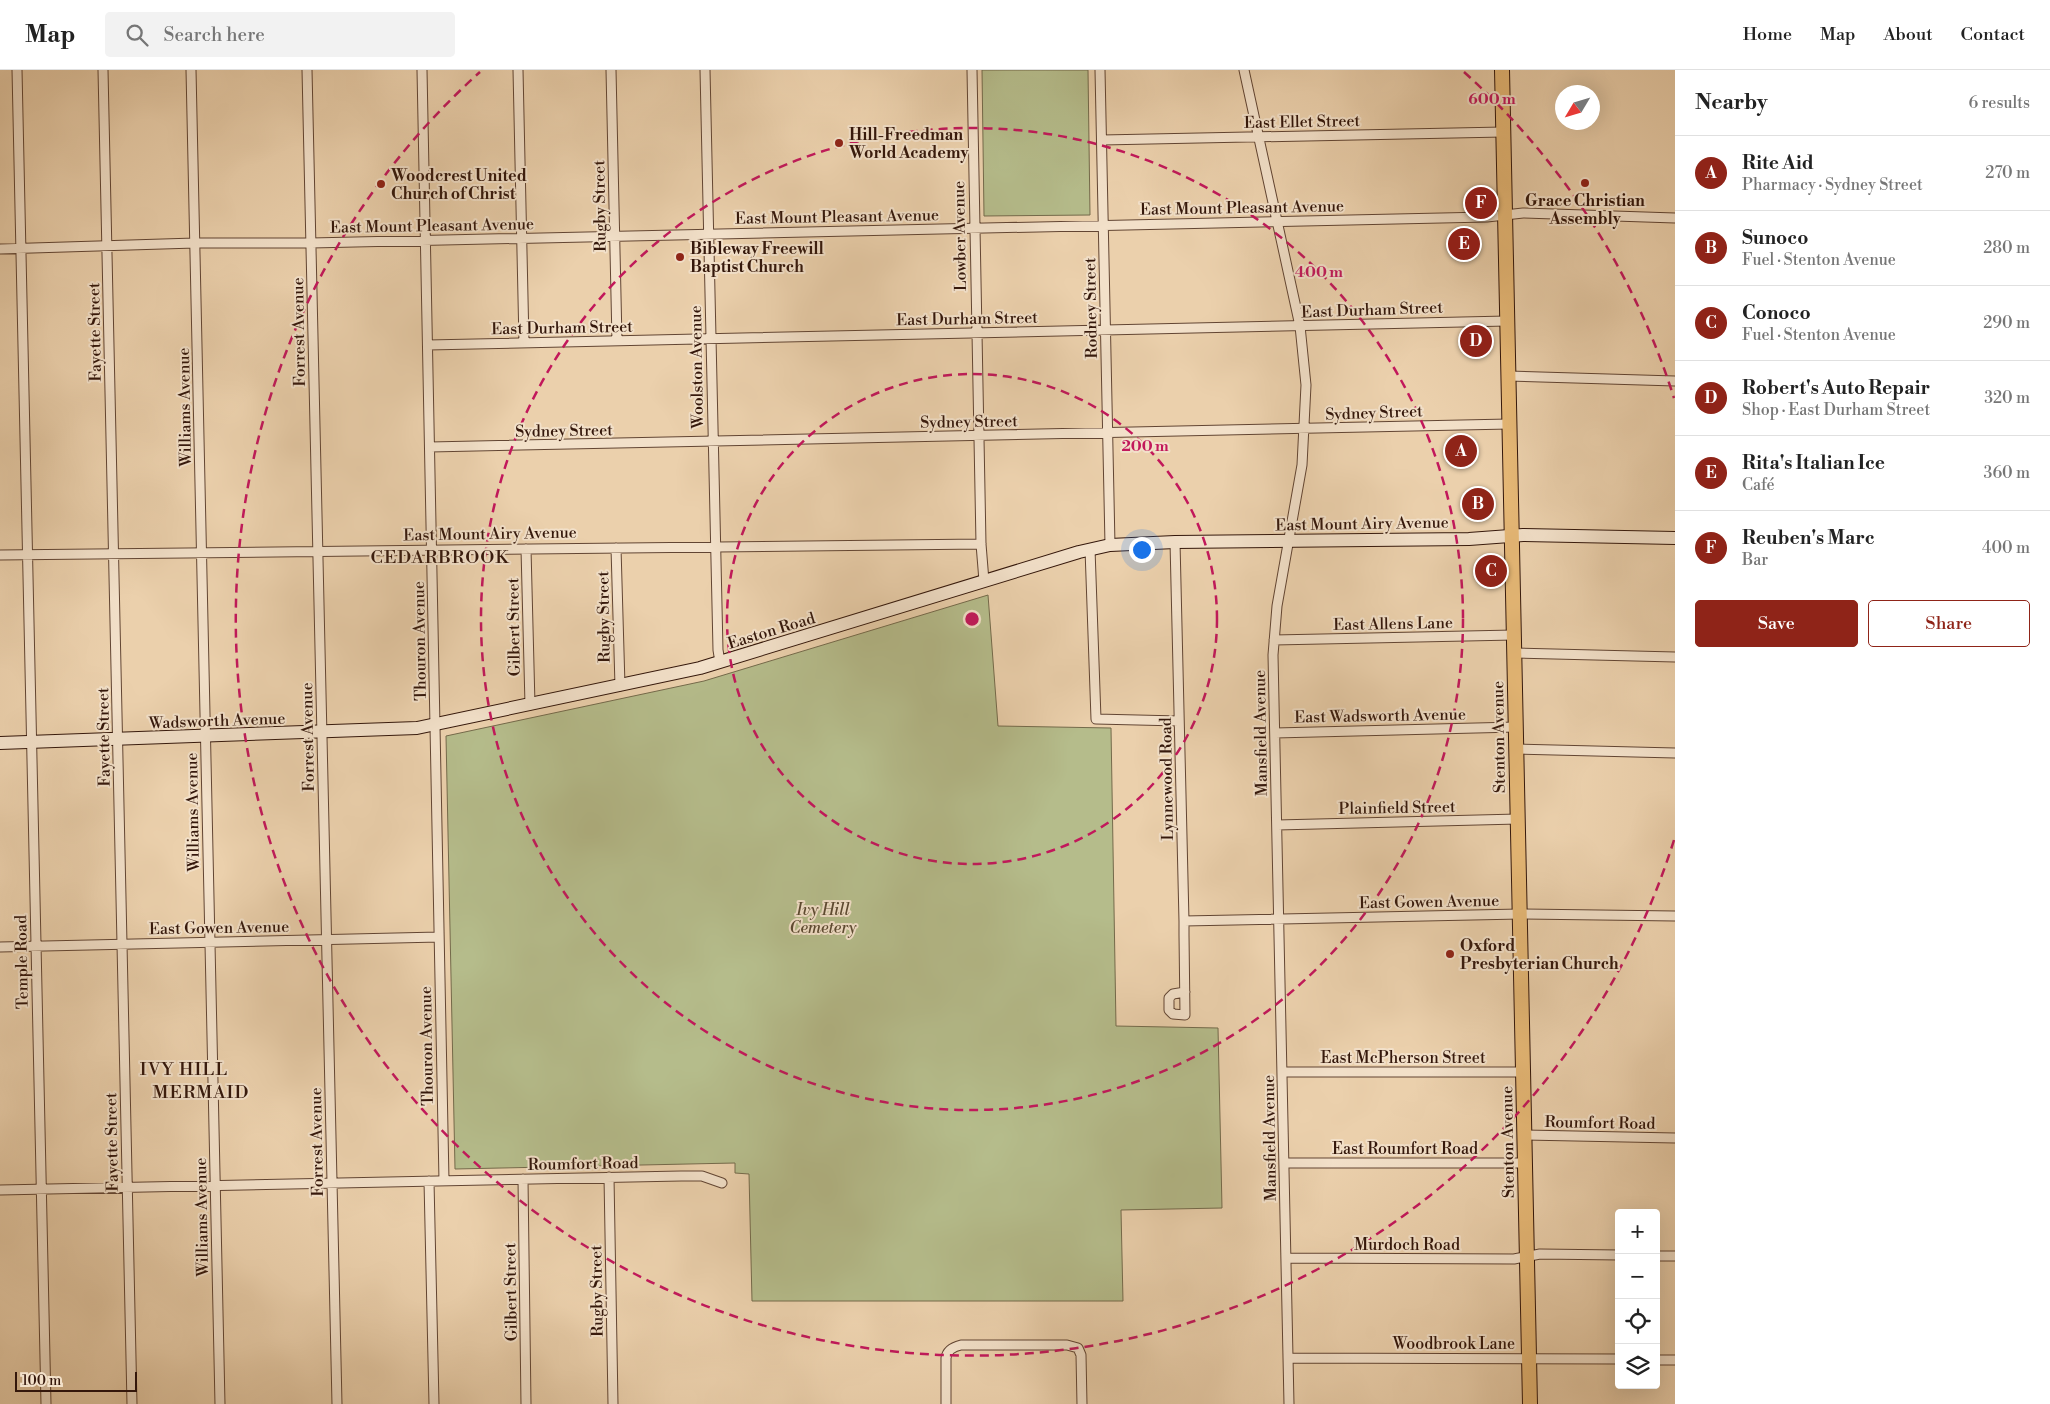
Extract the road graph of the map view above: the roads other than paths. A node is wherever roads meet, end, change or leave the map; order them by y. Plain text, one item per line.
1 (17, 70) edge
2 (103, 70) edge
3 (191, 70) edge
4 (307, 70) edge
5 (422, 70) edge
6 (518, 70) edge
7 (611, 70) edge
8 (705, 70) edge
9 (972, 70) edge
10 (1100, 70) edge
11 (1244, 70) edge
12 (1502, 70) edge
13 (1503, 132) junction
14 (1259, 137) junction
15 (1102, 140) junction
16 (1505, 216) junction
17 (1675, 218) edge
18 (1278, 222) junction
19 (1104, 225) junction
20 (974, 228) junction
21 (709, 234) junction
22 (614, 236) junction
23 (522, 238) junction
24 (426, 240) junction
25 (195, 243) junction
26 (311, 243) junction
27 (107, 247) junction
28 (0, 249) edge
29 (21, 249) junction
30 (1507, 321) junction
31 (1300, 326) junction
32 (1106, 330) junction
33 (976, 333) junction
34 (711, 339) junction
35 (616, 341) junction
36 (524, 343) junction
37 (428, 345) junction
38 (1508, 376) junction
39 (1675, 381) edge
40 (1509, 424) junction
41 (1304, 430) junction
42 (1108, 434) junction
43 (979, 436) junction
44 (713, 442) junction
45 (430, 447) junction
46 (1512, 536) junction
47 (1675, 538) edge
48 (1290, 540) junction
49 (1176, 542) junction
50 (981, 544) junction
51 (1110, 545) junction
52 (616, 548) junction
53 (715, 548) junction
54 (526, 549) junction
55 (1090, 549) junction
56 (432, 550) junction
57 (318, 551) junction
58 (202, 552) junction
59 (114, 553) junction
60 (0, 554) edge
61 (27, 555) junction
62 (984, 581) junction
63 (1514, 635) junction
64 (1274, 640) junction
65 (1514, 653) junction
66 (1675, 657) edge
67 (720, 662) junction
68 (620, 686) junction
69 (530, 705) junction
70 (1179, 721) junction
71 (435, 724) junction
72 (1516, 727) junction
73 (322, 732) junction
74 (1275, 732) junction
75 (206, 736) junction
76 (118, 739) junction
77 (31, 742) junction
78 (0, 743) edge
79 (1516, 749) junction
80 (1675, 753) edge
81 (1518, 819) junction
82 (1277, 825) junction
83 (1520, 914) junction
84 (1675, 916) edge
85 (1279, 919) junction
86 (1184, 921) junction
87 (439, 937) junction
88 (326, 940) junction
89 (210, 942) junction
90 (122, 944) junction
91 (0, 946) edge
92 (36, 946) junction
93 (1185, 992) junction
94 (1283, 1072) junction
95 (1523, 1072) junction
96 (1525, 1135) junction
97 (1675, 1138) edge
98 (1285, 1163) junction
99 (1525, 1163) junction
100 (608, 1177) junction
101 (522, 1179) junction
102 (429, 1181) junction
103 (444, 1181) junction
104 (332, 1183) junction
105 (722, 1183) dead end
106 (215, 1186) junction
107 (127, 1188) junction
108 (41, 1189) junction
109 (0, 1190) edge
110 (1615, 1255) edge
111 (1527, 1256) junction
112 (1660, 1256) edge
113 (1675, 1256) edge
114 (1287, 1258) junction
115 (1289, 1358) junction
116 (1530, 1358) junction
117 (1615, 1359) edge
118 (1660, 1360) edge
119 (1675, 1360) edge
120 (46, 1404) edge
121 (132, 1404) edge
122 (220, 1404) edge
123 (337, 1404) edge
124 (434, 1404) edge
125 (526, 1404) edge
126 (614, 1404) edge
127 (946, 1404) edge
128 (1082, 1404) edge
129 (1290, 1404) edge
130 (1530, 1404) edge

1 - 29 street, Temple Road
2 - 27 street, Fayette Street
3 - 25 street, Williams Avenue
4 - 26 street, Forrest Avenue
5 - 24 street, Thouron Avenue
6 - 23 street
7 - 22 street, Rugby Street
8 - 21 street, Woolston Avenue
9 - 20 street, Lowber Avenue
10 - 15 street, Rodney Street
11 - 14 street, Mansfield Avenue
12 - 13 main road, Stenton Avenue
13 - 14 street, East Ellet Street
13 - 16 main road, Stenton Avenue
14 - 15 street, East Ellet Street
14 - 18 street, Mansfield Avenue
15 - 19 street, Rodney Street
16 - 17 street, East Mount Pleasant Avenue
16 - 18 street, East Mount Pleasant Avenue
16 - 30 main road, Stenton Avenue
18 - 19 street, East Mount Pleasant Avenue
18 - 31 street, Mansfield Avenue
19 - 20 street, East Mount Pleasant Avenue
19 - 32 street, Rodney Street
20 - 21 street, East Mount Pleasant Avenue
20 - 33 street, Lowber Avenue
21 - 22 street, East Mount Pleasant Avenue
21 - 34 street, Woolston Avenue
22 - 23 street, East Mount Pleasant Avenue
22 - 35 street, Rugby Street
23 - 24 street, East Mount Pleasant Avenue
23 - 36 street
24 - 26 street, East Mount Pleasant Avenue
24 - 37 street, Thouron Avenue
25 - 26 street, East Mount Pleasant Avenue
25 - 27 street, East Mount Pleasant Avenue
25 - 58 street, Williams Avenue
26 - 57 street, Forrest Avenue
27 - 29 street, East Mount Pleasant Avenue
27 - 59 street, Fayette Street
28 - 29 street, East Mount Pleasant Avenue
29 - 61 street, Temple Road
30 - 31 street, East Durham Street
30 - 38 main road, Stenton Avenue
31 - 32 street, East Durham Street
31 - 41 street, Mansfield Avenue
32 - 33 street, East Durham Street
32 - 42 street, Rodney Street
33 - 34 street, East Durham Street
33 - 43 street, Lowber Avenue
34 - 35 street, East Durham Street
34 - 44 street, Woolston Avenue
35 - 36 street, East Durham Street
36 - 37 street, East Durham Street
37 - 45 street, Thouron Avenue
38 - 39 street
38 - 40 main road, Stenton Avenue
40 - 41 street, Sydney Street
40 - 46 main road, Stenton Avenue
41 - 42 street, Sydney Street
41 - 48 street, Mansfield Avenue
42 - 43 street, Sydney Street
42 - 51 street, Rodney Street
43 - 44 street, Sydney Street
43 - 50 street, Lowber Avenue
44 - 45 street, Sydney Street
44 - 53 street, Woolston Avenue
45 - 56 street, Thouron Avenue
46 - 47 main road, East Mount Airy Avenue
46 - 48 main road, East Mount Airy Avenue
46 - 63 main road, Stenton Avenue
48 - 49 main road, East Mount Airy Avenue
48 - 64 street, Mansfield Avenue
49 - 51 main road, East Mount Airy Avenue
49 - 70 street, Lynnewood Road
50 - 53 street, East Mount Airy Avenue
50 - 62 street, Lowber Avenue
51 - 55 main road, Easton Road
52 - 53 street, East Mount Airy Avenue
52 - 54 street, East Mount Airy Avenue
52 - 68 street, Rugby Street
53 - 67 street, Woolston Avenue
54 - 56 street, East Mount Airy Avenue
54 - 69 street, Gilbert Street
55 - 62 main road, Easton Road
55 - 70 street
56 - 57 street, East Mount Airy Avenue
56 - 71 street, Thouron Avenue
57 - 58 street, East Mount Airy Avenue
57 - 73 street, Forrest Avenue
58 - 59 street, East Mount Airy Avenue
58 - 75 street, Williams Avenue
59 - 61 street, East Mount Airy Avenue
59 - 76 street, Fayette Street
60 - 61 street, East Mount Airy Avenue
61 - 77 street, Temple Road
62 - 67 main road, Easton Road
63 - 64 street, East Allens Lane
63 - 65 main road, Stenton Avenue
64 - 74 street, Mansfield Avenue
65 - 66 street
65 - 72 main road, Stenton Avenue
67 - 68 main road, Easton Road
68 - 69 main road, Easton Road
69 - 71 main road, Easton Road
70 - 86 street, Lynnewood Road
71 - 73 main road, Wadsworth Avenue
71 - 87 street, Thouron Avenue
72 - 74 street, East Wadsworth Avenue
72 - 79 main road, Stenton Avenue
73 - 75 main road, Wadsworth Avenue
73 - 88 street, Forrest Avenue
74 - 82 street, Mansfield Avenue
75 - 76 main road, Wadsworth Avenue
75 - 89 street, Williams Avenue
76 - 77 main road, Wadsworth Avenue
76 - 90 street, Fayette Street
77 - 78 main road, Wadsworth Avenue
77 - 92 street, Temple Road
79 - 80 street
79 - 81 main road, Stenton Avenue
81 - 82 street, Plainfield Street
81 - 83 main road, Stenton Avenue
82 - 85 street, Mansfield Avenue
83 - 84 street, East Gowen Avenue
83 - 85 street, East Gowen Avenue
83 - 95 main road, Stenton Avenue
85 - 86 street, East Gowen Avenue
85 - 94 street, Mansfield Avenue
86 - 93 street, Lynnewood Road
87 - 88 street, East Gowen Avenue
87 - 103 street, Thouron Avenue
88 - 89 street, East Gowen Avenue
88 - 104 street, Forrest Avenue
89 - 90 street, East Gowen Avenue
89 - 106 street, Williams Avenue
90 - 92 street, East Gowen Avenue
90 - 107 street, Fayette Street
91 - 92 street, East Gowen Avenue
92 - 108 street, Temple Road
93 - 93 street, Lynnewood Road
94 - 95 street, East McPherson Street
94 - 98 street, Mansfield Avenue
95 - 96 main road, Stenton Avenue
96 - 97 street, Roumfort Road
96 - 99 main road, Stenton Avenue
98 - 99 street, East Roumfort Road
98 - 114 street, Mansfield Avenue
99 - 111 main road, Stenton Avenue
100 - 101 street, Roumfort Road
100 - 105 street, Roumfort Road
100 - 126 street, Rugby Street
101 - 103 street, Roumfort Road
101 - 125 street, Gilbert Street
102 - 103 street
102 - 104 street
102 - 124 street
104 - 106 street
104 - 123 street, Forrest Avenue
106 - 107 street
106 - 122 street, Williams Avenue
107 - 108 street
107 - 121 street, Fayette Street
108 - 109 street
108 - 120 street, Temple Road
110 - 111 street, Murdoch Road
111 - 114 street, Murdoch Road
111 - 116 main road, Stenton Avenue
112 - 113 street
114 - 115 street, Mansfield Avenue
115 - 116 street, Woodbrook Lane
115 - 129 street, Mansfield Avenue
116 - 117 street, Woodbrook Lane
116 - 130 main road, Stenton Avenue
118 - 119 street
127 - 128 street

